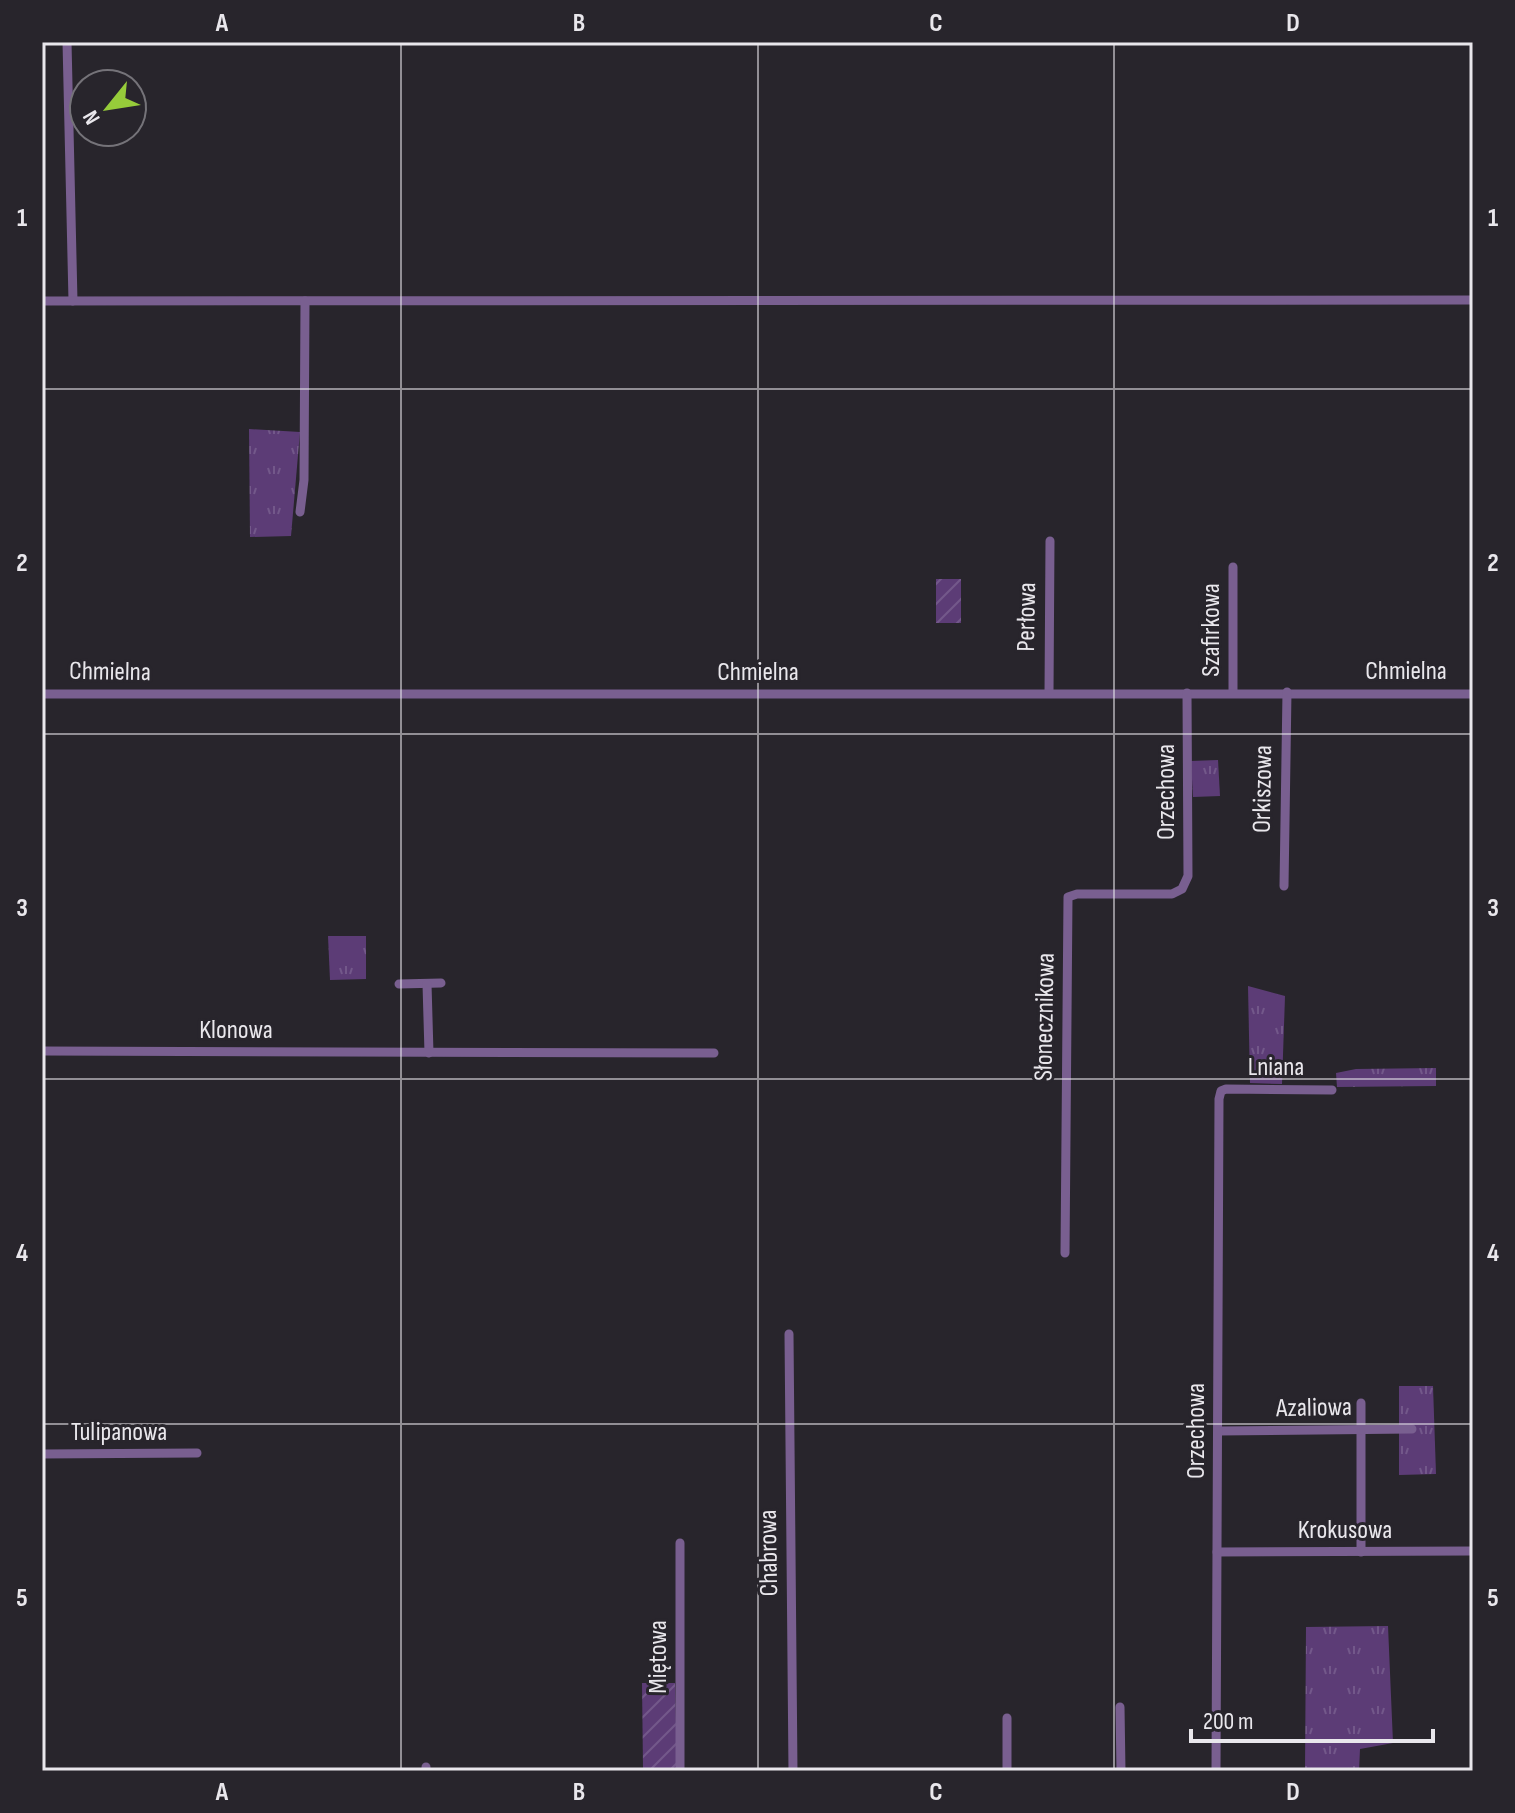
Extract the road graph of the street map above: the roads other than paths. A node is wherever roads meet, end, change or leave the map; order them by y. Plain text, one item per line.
1 (67, 42) edge
2 (1473, 300) edge
3 (42, 301) edge
4 (73, 301) junction
5 (305, 301) junction
6 (300, 512) dead end
7 (1050, 541) dead end
8 (1233, 567) dead end
9 (1287, 692) junction
10 (1049, 693) junction
11 (1187, 693) junction
12 (1233, 693) junction
13 (42, 694) edge
14 (1473, 694) edge
15 (1284, 886) dead end
16 (1182, 889) joint
17 (441, 983) dead end
18 (399, 984) dead end
19 (427, 984) junction
20 (42, 1051) edge
21 (429, 1053) junction
22 (714, 1053) dead end
23 (1332, 1090) dead end
24 (1221, 1091) joint
25 (1065, 1253) dead end
26 (789, 1334) dead end
27 (1361, 1403) dead end
28 (1360, 1429) junction
29 (1412, 1429) dead end
30 (1218, 1431) junction
31 (197, 1453) dead end
32 (42, 1454) edge
33 (680, 1543) dead end
34 (1473, 1551) edge
35 (1217, 1552) junction
36 (1361, 1552) junction
37 (1120, 1707) dead end
38 (1007, 1718) dead end
39 (680, 1771) edge
40 (793, 1771) edge
41 (1007, 1771) edge
42 (1121, 1771) edge
43 (1216, 1771) edge

1 - 4 street
2 - 5 street
3 - 4 street
4 - 5 street
5 - 6 street
7 - 10 street, Perłowa
8 - 12 street, Szafirkowa
9 - 12 street, Chmielna
9 - 14 street, Chmielna
9 - 15 street, Orkiszowa
10 - 11 street, Chmielna
10 - 13 street, Chmielna
11 - 12 street, Chmielna
11 - 16 street, Orzechowa
16 - 25 street, Słonecznikowa
17 - 19 street
18 - 19 street
19 - 21 street
20 - 21 street, Klonowa
21 - 22 street, Klonowa
23 - 24 street, Lniana
24 - 30 street, Orzechowa
26 - 40 street, Chabrowa
27 - 28 street
28 - 29 street, Azaliowa
28 - 30 street, Azaliowa
28 - 36 street
30 - 35 street, Orzechowa
31 - 32 street, Tulipanowa
33 - 39 street, Miętowa
34 - 36 street, Krokusowa
35 - 36 street, Krokusowa
35 - 43 street, Orzechowa
37 - 42 street
38 - 41 street

